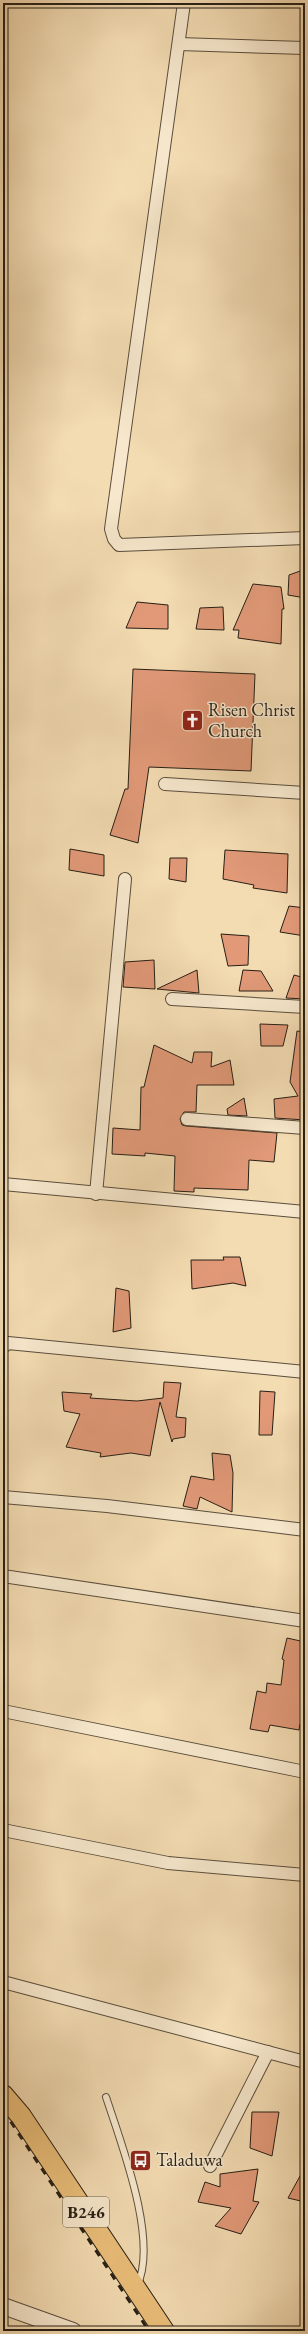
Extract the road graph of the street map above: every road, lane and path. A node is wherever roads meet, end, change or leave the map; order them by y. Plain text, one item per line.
1 (184, 3) edge
2 (179, 44) junction
3 (305, 48) edge
4 (305, 538) edge
5 (165, 784) dead end
6 (305, 793) edge
7 (125, 879) dead end
8 (172, 999) dead end
9 (305, 1007) edge
10 (187, 1120) dead end
11 (305, 1128) edge
12 (3, 1184) edge
13 (96, 1194) junction
14 (305, 1212) edge
15 (3, 1347) edge
16 (305, 1372) edge
17 (3, 1497) edge
18 (305, 1530) edge
19 (3, 1576) edge
20 (305, 1621) edge
21 (3, 1711) edge
22 (305, 1772) edge
23 (3, 1830) edge
24 (305, 1875) edge
25 (3, 1982) edge
26 (268, 2052) junction
27 (305, 2062) edge
28 (3, 2095) edge
29 (106, 2097) dead end
30 (210, 2166) dead end
31 (137, 2287) junction
32 (3, 2306) edge
33 (73, 2331) edge
34 (164, 2331) edge

1 - 2 street
2 - 3 street
2 - 4 street
5 - 6 street
7 - 13 street
8 - 9 street
10 - 11 street
12 - 13 street
13 - 14 street
15 - 16 street
17 - 18 street
19 - 20 street
21 - 22 street
23 - 24 street
25 - 26 street
26 - 27 street
26 - 30 street
28 - 31 main road, B246
29 - 31 lane
31 - 34 main road, B246
32 - 33 street

